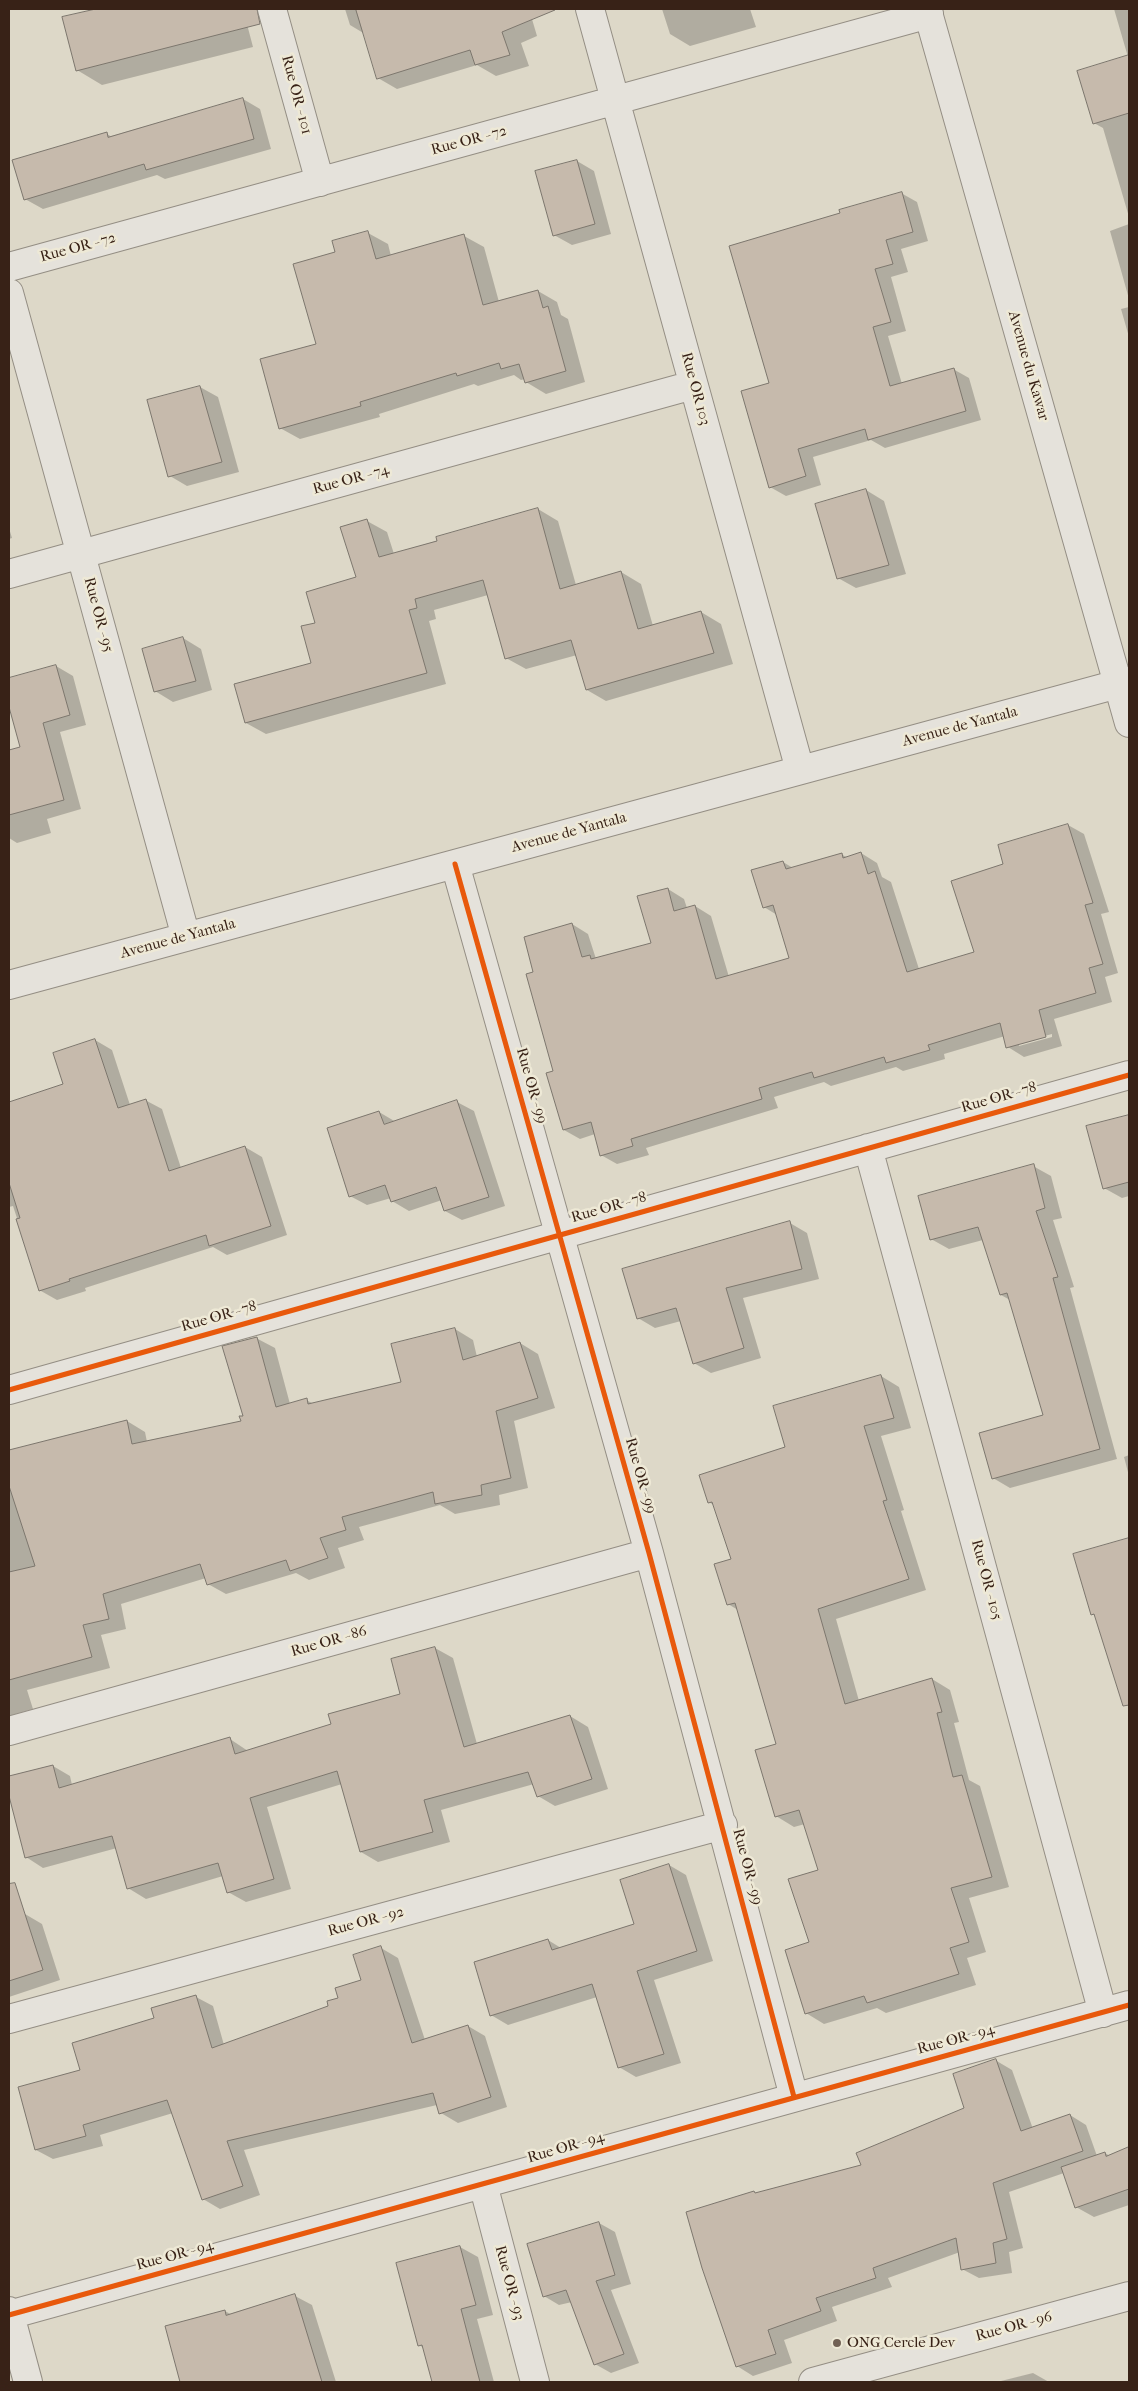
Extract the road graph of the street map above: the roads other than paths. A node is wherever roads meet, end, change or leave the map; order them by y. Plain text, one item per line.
1 (272, 9) edge
2 (590, 9) edge
3 (928, 11) edge
4 (615, 100) junction
5 (320, 182) junction
6 (9, 267) edge
7 (9, 293) edge
8 (694, 385) junction
9 (81, 554) junction
10 (9, 574) edge
11 (1124, 683) edge
12 (1129, 723) edge
13 (800, 770) junction
14 (455, 864) junction
15 (186, 937) junction
16 (9, 985) edge
17 (1129, 1075) edge
18 (868, 1148) junction
19 (560, 1234) junction
20 (9, 1390) edge
21 (648, 1553) junction
22 (9, 1731) edge
23 (723, 1825) junction
24 (1129, 2005) edge
25 (1103, 2013) junction
26 (9, 2019) edge
27 (794, 2097) junction
28 (483, 2184) junction
29 (1129, 2296) edge
30 (9, 2313) edge
31 (857, 2376) edge
32 (28, 2382) edge
33 (535, 2382) edge
34 (813, 2382) edge

1 - 5 street, Rue OR - 101
2 - 4 street, Rue OR 103
3 - 4 street, Rue OR - 72
3 - 11 street, Avenue du Kawar
4 - 5 street, Rue OR - 72
4 - 8 street, Rue OR 103
5 - 6 street, Rue OR - 72
7 - 9 street, Rue OR - 95
8 - 9 street, Rue OR - 74
8 - 13 street, Rue OR 103
9 - 10 street, Rue OR - 74
9 - 15 street, Rue OR - 95
11 - 12 street, Avenue du Kawar
11 - 13 street, Avenue de Yantala
13 - 14 street, Avenue de Yantala
14 - 15 street, Avenue de Yantala
14 - 19 street, Rue OR - 99
15 - 16 street, Avenue de Yantala
17 - 18 street, Rue OR - 78
18 - 19 street, Rue OR - 78
18 - 25 street, Rue OR - 105
19 - 20 street, Rue OR - 78
19 - 21 street, Rue OR - 99
21 - 22 street, Rue OR - 86
21 - 23 street, Rue OR - 99
23 - 26 street, Rue OR - 92
23 - 27 street, Rue OR - 99
24 - 25 street, Rue OR - 94
25 - 27 street, Rue OR - 94
27 - 28 street, Rue OR - 94
28 - 30 street, Rue OR - 94
28 - 33 street, Rue OR - 93
29 - 31 street, Rue OR - 96
30 - 32 street
31 - 34 street, Rue OR - 96

